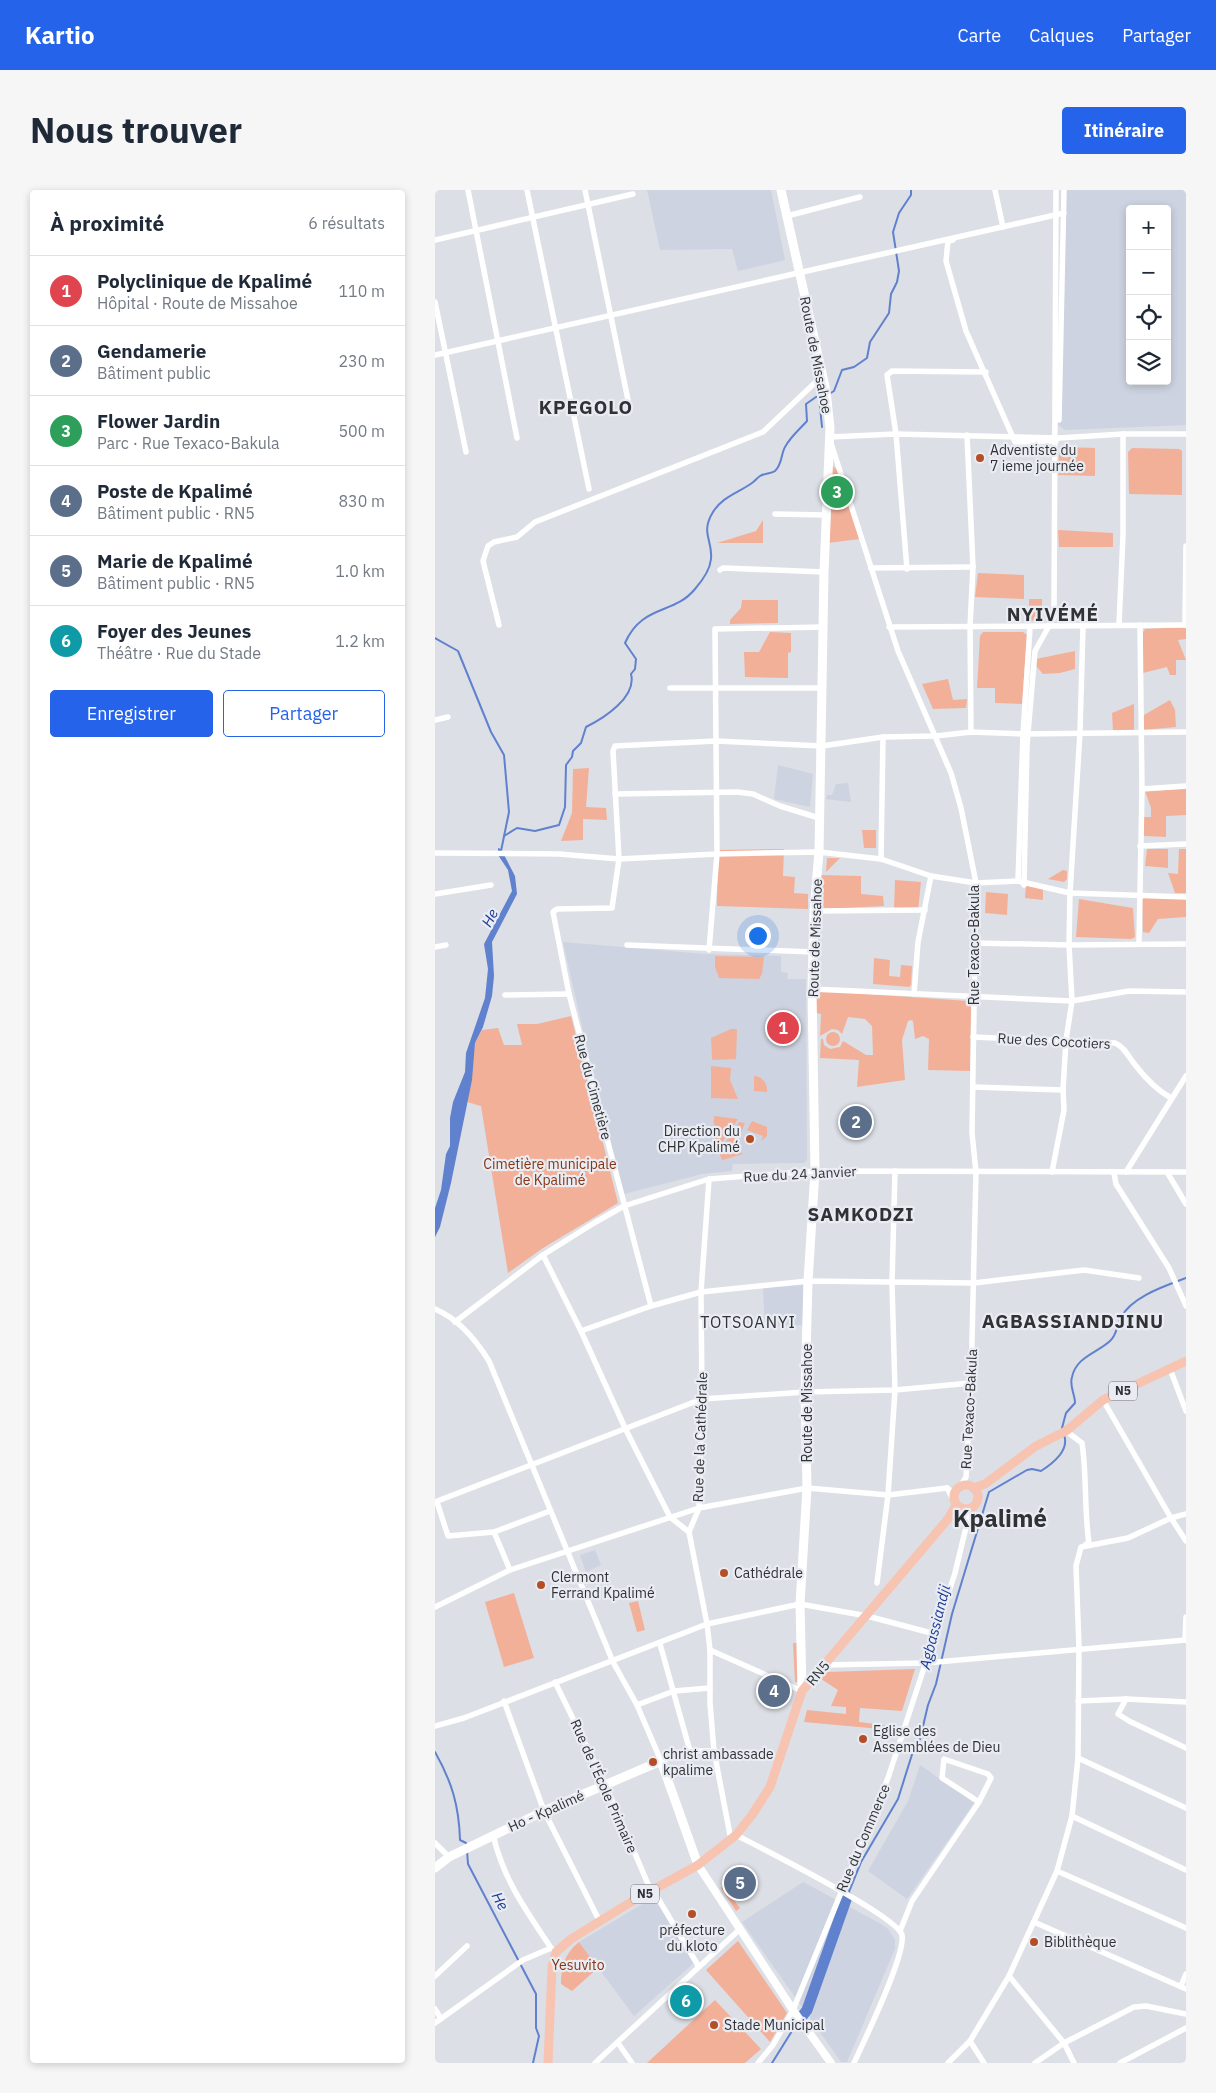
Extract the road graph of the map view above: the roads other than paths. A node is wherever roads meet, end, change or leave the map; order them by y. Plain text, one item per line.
1 (468, 190) edge
2 (527, 190) edge
3 (585, 190) edge
4 (781, 190) edge
5 (995, 190) edge
6 (1056, 190) edge
7 (1064, 190) edge
8 (633, 194) dead end
9 (859, 197) dead end
10 (588, 204) junction
11 (1064, 213) junction
12 (787, 216) junction
13 (1055, 216) junction
14 (533, 218) junction
15 (1003, 227) junction
16 (476, 231) junction
17 (435, 240) edge
18 (948, 270) dead end
19 (799, 273) junction
20 (435, 302) edge
21 (611, 316) junction
22 (556, 328) junction
23 (498, 341) junction
24 (445, 353) junction
25 (435, 355) edge
26 (986, 372) junction
27 (822, 376) junction
28 (628, 400) dead end
29 (896, 434) junction
30 (1123, 434) junction
31 (1186, 434) edge
32 (967, 435) junction
33 (1011, 435) junction
34 (829, 437) junction
35 (517, 438) dead end
36 (1057, 440) junction
37 (466, 452) dead end
38 (589, 489) dead end
39 (775, 514) dead end
40 (825, 515) junction
41 (1186, 546) edge
42 (973, 566) junction
43 (871, 568) junction
44 (907, 568) junction
45 (720, 570) dead end
46 (824, 572) junction
47 (499, 625) dead end
48 (1119, 625) junction
49 (1185, 625) edge
50 (1055, 626) junction
51 (1083, 626) junction
52 (1140, 626) junction
53 (823, 627) junction
54 (889, 627) junction
55 (971, 627) junction
56 (1030, 628) junction
57 (670, 688) dead end
58 (715, 688) junction
59 (823, 688) junction
60 (448, 717) dead end
61 (435, 720) edge
62 (971, 732) junction
63 (1080, 732) junction
64 (1186, 732) edge
65 (1023, 734) junction
66 (1140, 734) junction
67 (936, 736) junction
68 (883, 737) junction
69 (716, 741) junction
70 (822, 746) junction
71 (1186, 786) edge
72 (1141, 789) junction
73 (615, 794) junction
74 (716, 794) junction
75 (819, 818) junction
76 (1186, 844) edge
77 (1140, 846) junction
78 (819, 852) junction
79 (435, 853) edge
80 (717, 854) junction
81 (619, 859) junction
82 (881, 859) junction
83 (931, 876) junction
84 (1019, 880) junction
85 (976, 883) junction
86 (491, 885) dead end
87 (1024, 886) dead end
88 (1070, 893) junction
89 (435, 894) edge
90 (1138, 897) junction
91 (1186, 897) edge
92 (925, 910) junction
93 (814, 911) junction
94 (975, 943) junction
95 (1139, 943) junction
96 (1186, 944) edge
97 (445, 945) dead end
98 (627, 945) dead end
99 (1069, 945) junction
100 (435, 948) edge
101 (709, 950) junction
102 (814, 952) junction
103 (812, 989) junction
104 (1186, 992) edge
105 (569, 994) junction
106 (914, 994) junction
107 (505, 995) dead end
108 (974, 997) junction
109 (1072, 1002) junction
110 (973, 1037) junction
111 (1066, 1040) junction
112 (1186, 1076) edge
113 (973, 1088) junction
114 (1063, 1090) junction
115 (1171, 1098) junction
116 (895, 1170) junction
117 (815, 1171) junction
118 (976, 1172) junction
119 (1052, 1172) junction
120 (1126, 1172) junction
121 (1167, 1172) junction
122 (1186, 1172) edge
123 (1114, 1173) junction
124 (709, 1179) junction
125 (1186, 1204) edge
126 (624, 1206) junction
127 (543, 1255) junction
128 (1139, 1278) dead end
129 (808, 1282) junction
130 (974, 1283) junction
131 (892, 1284) junction
132 (701, 1292) junction
133 (651, 1306) junction
134 (1186, 1306) edge
135 (435, 1309) edge
136 (455, 1322) junction
137 (581, 1331) junction
138 (1186, 1361) edge
139 (1170, 1369) junction
140 (971, 1383) junction
141 (895, 1390) junction
142 (805, 1392) junction
143 (702, 1399) junction
144 (1103, 1400) junction
145 (1186, 1411) edge
146 (625, 1428) junction
147 (1064, 1432) junction
148 (532, 1465) junction
149 (966, 1477) junction
150 (985, 1484) junction
151 (807, 1488) junction
152 (973, 1488) junction
153 (954, 1489) junction
154 (888, 1495) junction
155 (978, 1496) junction
156 (436, 1502) edge
157 (963, 1507) junction
158 (699, 1508) junction
159 (550, 1511) junction
160 (1186, 1514) edge
161 (671, 1517) junction
162 (1171, 1518) junction
163 (493, 1532) junction
164 (689, 1532) junction
165 (1186, 1541) edge
166 (1081, 1547) junction
167 (568, 1551) junction
168 (510, 1570) junction
169 (877, 1583) dead end
170 (801, 1604) junction
171 (435, 1607) edge
172 (867, 1616) junction
173 (1186, 1617) edge
174 (707, 1624) junction
175 (935, 1634) junction
176 (1186, 1640) edge
177 (660, 1644) junction
178 (1079, 1648) junction
179 (711, 1650) junction
180 (613, 1662) junction
181 (926, 1663) junction
182 (824, 1666) junction
183 (555, 1682) junction
184 (710, 1688) junction
185 (673, 1691) junction
186 (802, 1691) junction
187 (1126, 1699) junction
188 (504, 1701) junction
189 (1078, 1701) junction
190 (1186, 1702) edge
191 (637, 1705) junction
192 (435, 1726) edge
193 (1186, 1748) edge
194 (690, 1751) junction
195 (714, 1751) junction
196 (1079, 1758) junction
197 (661, 1761) junction
198 (606, 1786) junction
199 (979, 1802) junction
200 (1186, 1808) edge
201 (543, 1811) junction
202 (1072, 1816) junction
203 (493, 1835) junction
204 (734, 1838) junction
205 (435, 1843) edge
206 (453, 1856) junction
207 (698, 1865) junction
208 (435, 1868) edge
209 (1186, 1870) edge
210 (1057, 1871) junction
211 (652, 1891) junction
212 (840, 1891) junction
213 (1034, 1922) junction
214 (596, 1924) junction
215 (1186, 1928) edge
216 (740, 1929) junction
217 (900, 1931) junction
218 (467, 1946) dead end
219 (554, 1950) junction
220 (699, 1967) junction
221 (1186, 1974) edge
222 (435, 1976) edge
223 (1009, 1976) junction
224 (1183, 1988) edge
225 (435, 2009) edge
226 (793, 2010) junction
227 (1186, 2014) edge
228 (441, 2019) junction
229 (435, 2023) edge
230 (1186, 2028) edge
231 (970, 2041) junction
232 (618, 2043) junction
233 (1064, 2043) junction
234 (548, 2063) edge
235 (595, 2063) edge
236 (631, 2063) edge
237 (758, 2063) edge
238 (831, 2063) edge
239 (854, 2063) edge
240 (948, 2063) edge
241 (984, 2063) edge
242 (1035, 2063) edge
243 (1074, 2063) edge
244 (1120, 2063) edge

1 - 16 street
2 - 14 street
3 - 10 street
4 - 12 main road, Route de Missahoe
5 - 15 street
6 - 13 street
7 - 11 street
8 - 10 street
9 - 12 street
10 - 14 street
10 - 21 street
11 - 15 street
11 - 36 street
12 - 19 main road, Route de Missahoe
13 - 15 street
13 - 36 street
14 - 16 street
14 - 22 street
15 - 19 street
15 - 36 street
16 - 17 street
16 - 23 street
18 - 26 street
19 - 21 street
19 - 27 main road, Route de Missahoe
20 - 24 street
21 - 22 street
21 - 28 street
22 - 23 street
22 - 38 street
23 - 24 street
23 - 35 street
24 - 25 street
24 - 37 street
26 - 29 street
26 - 33 street
27 - 34 main road, Route de Missahoe
27 - 47 street
29 - 32 street
29 - 34 street
29 - 44 street
30 - 31 street
30 - 36 street
30 - 48 street
32 - 33 street
32 - 42 street
33 - 36 street
34 - 40 main road, Route de Missahoe
34 - 43 street, Rue Texaco-Bakula
36 - 50 street
36 - 87 street
39 - 40 street
40 - 46 main road, Route de Missahoe
41 - 49 street
42 - 44 street
42 - 55 street
43 - 44 street
43 - 54 street, Rue Texaco-Bakula
45 - 46 street
46 - 53 main road, Route de Missahoe
48 - 51 street
48 - 52 street
49 - 52 street
50 - 51 street
50 - 56 street
51 - 63 street
52 - 66 street
53 - 58 street
53 - 59 main road, Route de Missahoe
54 - 55 street
54 - 67 street, Rue Texaco-Bakula
55 - 56 street
55 - 62 street
56 - 65 street
57 - 58 street
58 - 59 street
58 - 69 street
59 - 70 main road, Route de Missahoe
60 - 61 street
62 - 65 street
62 - 67 street
63 - 65 street
63 - 66 street
63 - 88 street
64 - 66 street
65 - 84 street
66 - 72 street
67 - 68 street
67 - 85 street, Rue Texaco-Bakula
68 - 70 street
68 - 82 street
69 - 70 street
69 - 73 street
69 - 74 street
70 - 75 main road, Route de Missahoe
71 - 72 street
72 - 77 street
73 - 74 street
73 - 81 street
74 - 75 street
74 - 80 street
75 - 78 main road, Route de Missahoe
76 - 77 street
77 - 90 street
78 - 80 street
78 - 82 street
78 - 93 main road, Route de Missahoe
79 - 81 street
80 - 81 street
80 - 101 street
81 - 105 street, Rue du Cimetière
82 - 83 street
83 - 85 street
83 - 92 street
84 - 85 street
84 - 88 street
85 - 94 street, Rue Texaco-Bakula
86 - 89 street
88 - 90 street
88 - 99 street
90 - 91 street
90 - 95 street
92 - 93 street
92 - 106 street
93 - 102 main road, Route de Missahoe
94 - 99 street
94 - 108 street, Rue Texaco-Bakula
95 - 96 street
95 - 99 street
97 - 100 street
98 - 101 street
99 - 109 street
101 - 102 street
102 - 103 main road, Route de Missahoe
103 - 106 street
103 - 117 main road, Route de Missahoe
104 - 109 street
105 - 107 street
105 - 126 street, Rue du Cimetière
106 - 108 street
108 - 109 street
108 - 110 street, Rue Texaco-Bakula
109 - 111 street
110 - 111 street, Rue des Cocotiers
110 - 113 street, Rue Texaco-Bakula
111 - 114 street
111 - 115 street, Rue des Cocotiers
112 - 115 street
113 - 114 street
113 - 118 street, Rue Texaco-Bakula
114 - 119 street
115 - 120 street
116 - 117 street, Rue du 24 Janvier
116 - 118 street, Rue du 24 Janvier
116 - 131 street
117 - 124 street, Rue du 24 Janvier
117 - 129 main road, Route de Missahoe
118 - 119 street, Rue du 24 Janvier
118 - 130 street, Rue Texaco-Bakula
119 - 123 street, Rue du 24 Janvier
120 - 121 street, Rue du 24 Janvier
120 - 123 street, Rue du 24 Janvier
121 - 122 street, Rue du 24 Janvier
121 - 125 street
123 - 134 street
124 - 126 street, Rue du 24 Janvier
124 - 132 street, Rue de la Cathédrale
126 - 127 street, Rue du 24 Janvier
126 - 133 street, Rue du Cimetière
127 - 136 street, Rue du 24 Janvier
127 - 137 street
128 - 130 street
129 - 131 street
129 - 132 street
129 - 142 main road, Route de Missahoe
130 - 131 street
130 - 140 street, Rue Texaco-Bakula
131 - 141 street
132 - 133 street
132 - 143 street, Rue de la Cathédrale
133 - 137 street
135 - 136 street
136 - 148 street
137 - 146 street
138 - 139 main road, N5 / N5
139 - 144 main road, N5 / N5
139 - 145 street
140 - 141 street
140 - 149 street, Rue Texaco-Bakula
141 - 142 street
141 - 154 street
142 - 143 street
142 - 151 main road, Route de Missahoe
143 - 146 street
143 - 158 street, Rue de la Cathédrale
144 - 147 main road, N5 / N5
144 - 162 street
146 - 148 street
146 - 161 street
147 - 150 main road, RN5 / N5
147 - 166 street
148 - 156 street
148 - 159 street
149 - 152 street, Rue Texaco-Bakula
149 - 153 street, Rue Texaco-Bakula
150 - 152 main road, RN5 / N5
150 - 155 main road, RN5 / N5
151 - 154 street
151 - 158 street
151 - 170 main road, Route de Missahoe
152 - 153 main road, RN5
152 - 155 main road
153 - 154 street
153 - 157 main road
154 - 169 street
155 - 157 main road, RN5
156 - 163 street
157 - 172 main road, RN5 / RN5
157 - 175 street, Rue du Commerce
158 - 161 street
158 - 164 street, Rue de la Cathédrale
159 - 163 street
159 - 167 street
160 - 162 street
161 - 164 street
161 - 167 street
162 - 165 street
162 - 166 street
163 - 168 street
164 - 174 street
166 - 178 street
167 - 168 street
167 - 180 street
168 - 171 street
170 - 172 street
170 - 174 street
170 - 186 main road, Route de Missahoe
172 - 175 street
172 - 182 main road, RN5 / RN5
173 - 176 street
174 - 177 street
174 - 179 street
175 - 181 street, Rue du Commerce
176 - 178 street
177 - 180 street
177 - 185 street
178 - 181 street
178 - 189 street
179 - 184 street
179 - 186 street
180 - 183 street
180 - 191 street
181 - 182 street
181 - 212 street, Rue du Commerce
182 - 186 main road, RN5 / RN5
183 - 188 street
183 - 198 street, Rue de l'École Primaire
184 - 185 street
184 - 195 street
185 - 191 street
185 - 194 street
186 - 204 main road, RN5 / RN5
187 - 189 street
187 - 190 street
187 - 193 street
188 - 192 street
188 - 201 street
189 - 196 street
191 - 197 street
194 - 195 street
194 - 197 street
195 - 204 street
196 - 200 street
196 - 202 street
197 - 198 main road, Ho - Kpalimé
197 - 207 main road
198 - 201 main road, Ho - Kpalimé
198 - 211 street, Rue de l'École Primaire
199 - 199 street
199 - 217 street
201 - 203 main road, Ho - Kpalimé
201 - 214 street
202 - 209 street
202 - 210 street
203 - 206 main road, Ho - Kpalimé
203 - 219 street
204 - 207 main road, RN5 / RN5
204 - 212 street
205 - 206 street
206 - 208 main road, Ho - Kpalimé
207 - 211 main road, N5
207 - 216 street
210 - 213 street
210 - 215 street
211 - 214 main road, N5
211 - 220 street, Rue de l'École Primaire
212 - 217 street
212 - 226 street, Rue du Commerce
213 - 223 street
213 - 224 street
214 - 219 main road, N5
216 - 220 street
216 - 226 street
217 - 239 street
218 - 222 street
219 - 228 street
219 - 234 main road
220 - 232 street
221 - 224 street
223 - 231 street
223 - 233 street
225 - 228 street
226 - 237 street, Rue du Commerce
226 - 238 street
227 - 233 street
228 - 229 street
230 - 244 street
231 - 240 street
231 - 241 street
232 - 235 street
232 - 236 street
233 - 242 street
233 - 243 street

